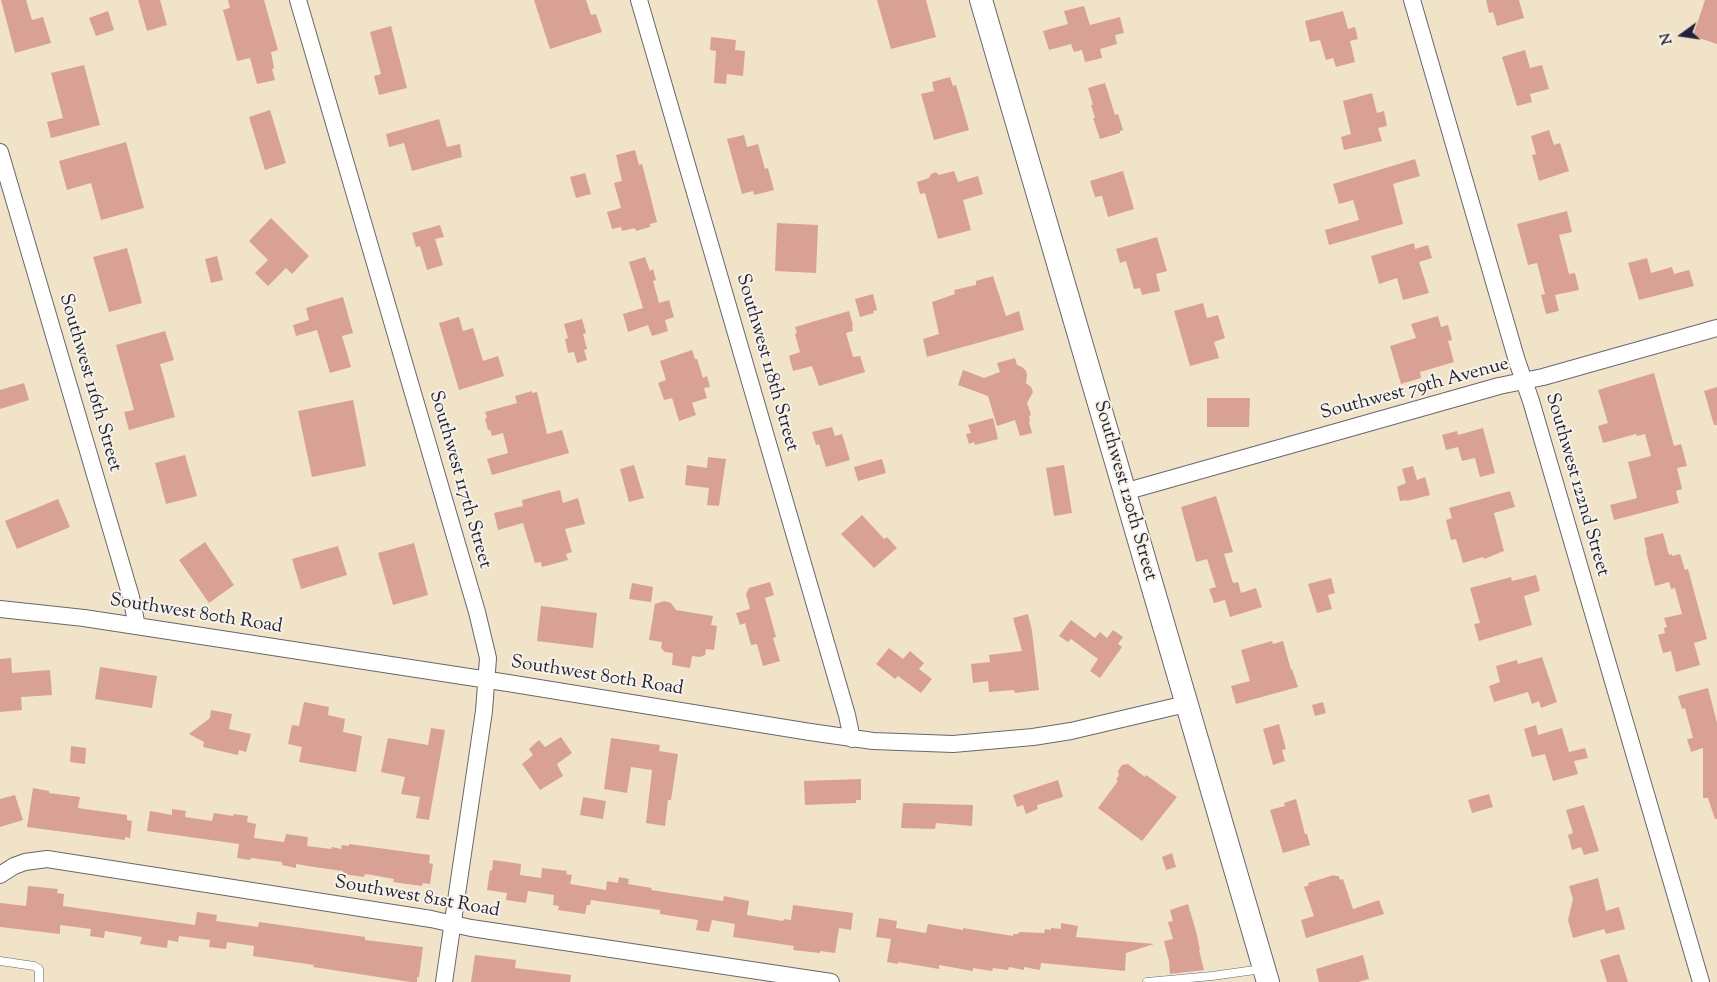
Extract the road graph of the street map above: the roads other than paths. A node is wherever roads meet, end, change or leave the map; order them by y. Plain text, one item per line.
1 (298, 0) edge
2 (639, 0) edge
3 (981, 0) edge
4 (1412, 0) edge
5 (0, 152) edge
6 (1717, 328) edge
7 (1524, 381) junction
8 (1124, 492) junction
9 (0, 609) edge
10 (138, 626) junction
11 (487, 679) junction
12 (1186, 704) junction
13 (852, 738) junction
14 (0, 875) edge
15 (452, 925) junction
16 (0, 961) edge
17 (1266, 976) edge
18 (38, 982) edge
19 (444, 982) edge
20 (831, 982) edge
21 (1147, 982) edge
22 (1701, 982) edge

1 - 11 street, Southwest 117th Street
2 - 13 street, Southwest 118th Street
3 - 8 street, Southwest 120th Street
4 - 7 street, Southwest 122nd Street
5 - 10 street, Southwest 116th Street
6 - 7 street, Southwest 79th Avenue
7 - 8 street, Southwest 79th Avenue
7 - 22 street, Southwest 122nd Street
8 - 12 street, Southwest 120th Street
9 - 10 street, Southwest 80th Road
10 - 11 street, Southwest 80th Road
11 - 13 street, Southwest 80th Road
11 - 15 street, Southwest 117th Street
12 - 13 street, Southwest 80th Road
12 - 17 street, Southwest 120th Street
14 - 15 street, Southwest 81st Road
15 - 19 street, Southwest 117th Street
15 - 20 street, Southwest 81st Road
16 - 18 lane
17 - 21 lane

